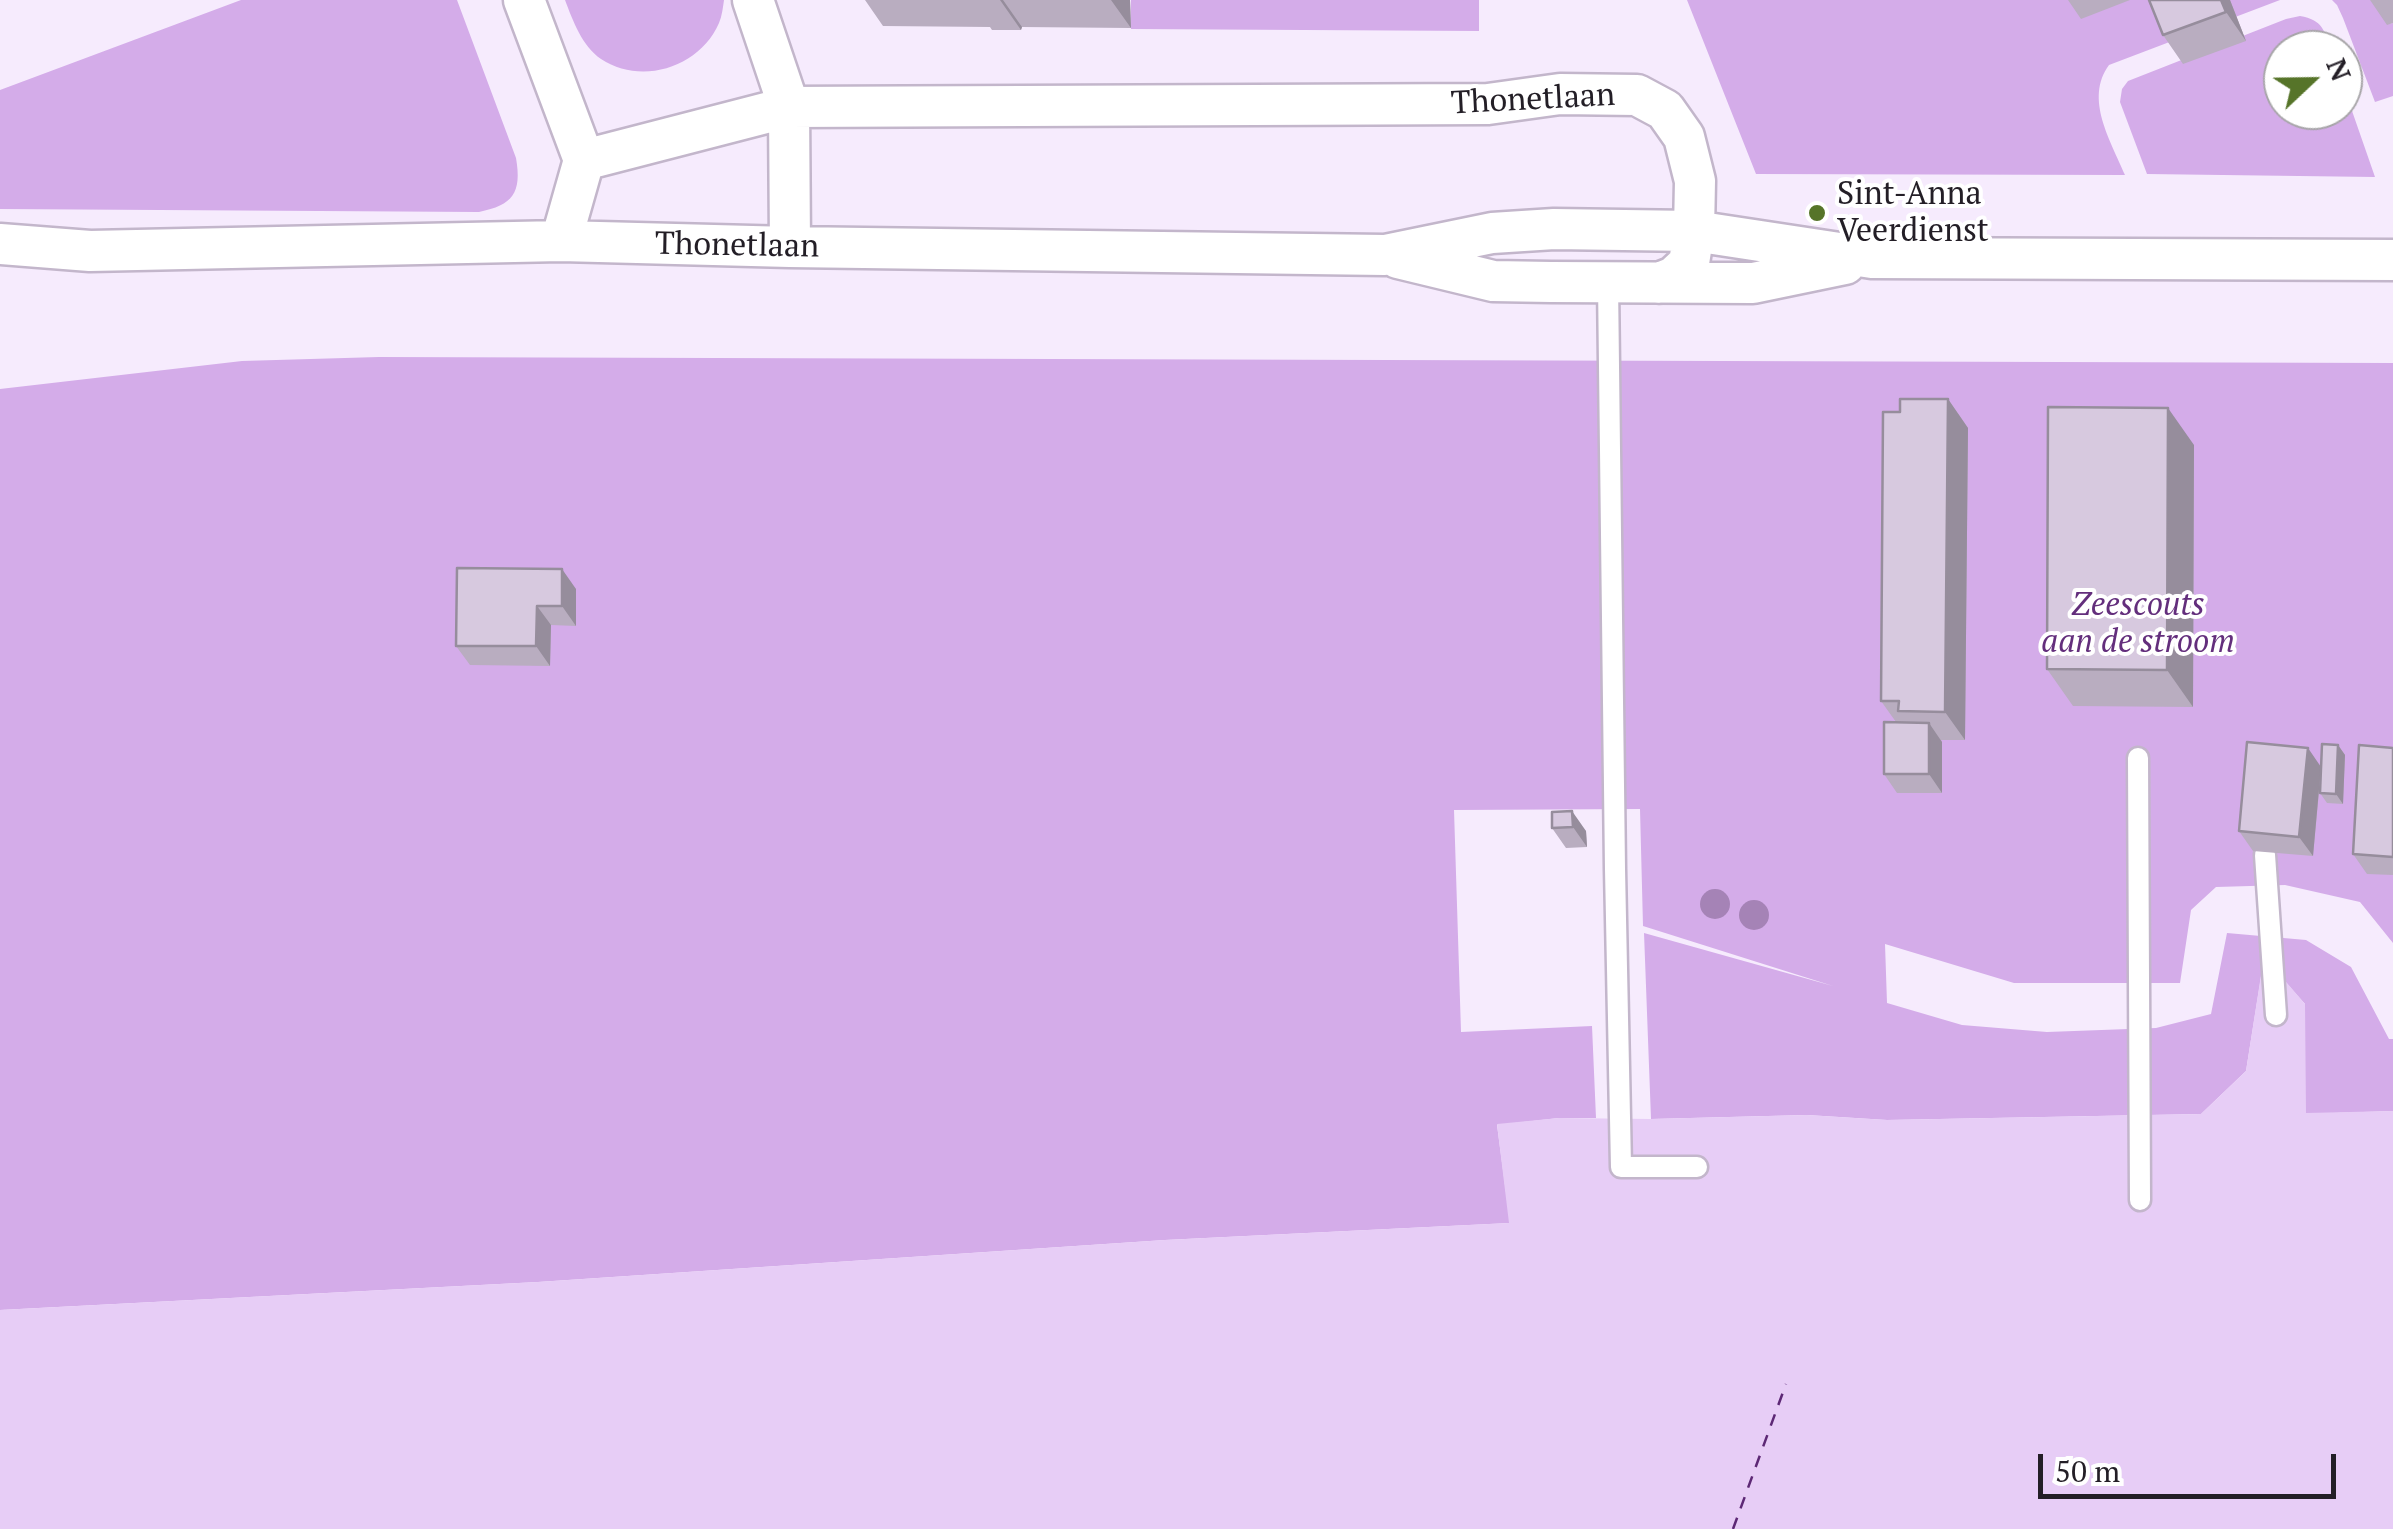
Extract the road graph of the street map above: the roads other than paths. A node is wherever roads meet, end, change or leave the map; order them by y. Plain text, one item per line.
1 (524, 0) edge
2 (752, 0) edge
3 (788, 107) junction
4 (584, 160) junction
5 (1694, 231) junction
6 (561, 241) junction
7 (0, 244) edge
8 (790, 247) junction
9 (90, 251) junction
10 (1384, 255) junction
11 (1872, 258) junction
12 (2393, 260) edge
13 (0, 273) edge
14 (1608, 282) junction
15 (1659, 283) junction
16 (2138, 758) dead end
17 (2264, 855) edge
18 (2276, 1014) dead end
19 (1696, 1167) dead end
20 (2140, 1200) dead end

1 - 4 street
2 - 3 street
3 - 4 street, Thonetlaan
3 - 5 street, Thonetlaan
3 - 8 street
4 - 6 street
5 - 10 street, Thonetlaan
5 - 11 street, Thonetlaan
5 - 15 street, Thonetlaan
6 - 8 street, Thonetlaan
6 - 9 street, Thonetlaan
7 - 9 street, Thonetlaan
8 - 10 street, Thonetlaan
9 - 13 street, Thonetlaan
10 - 14 street, Thonetlaan
11 - 12 street, Thonetlaan
11 - 15 street, Thonetlaan
14 - 15 street, Thonetlaan
14 - 19 lane
16 - 20 lane
17 - 18 lane

